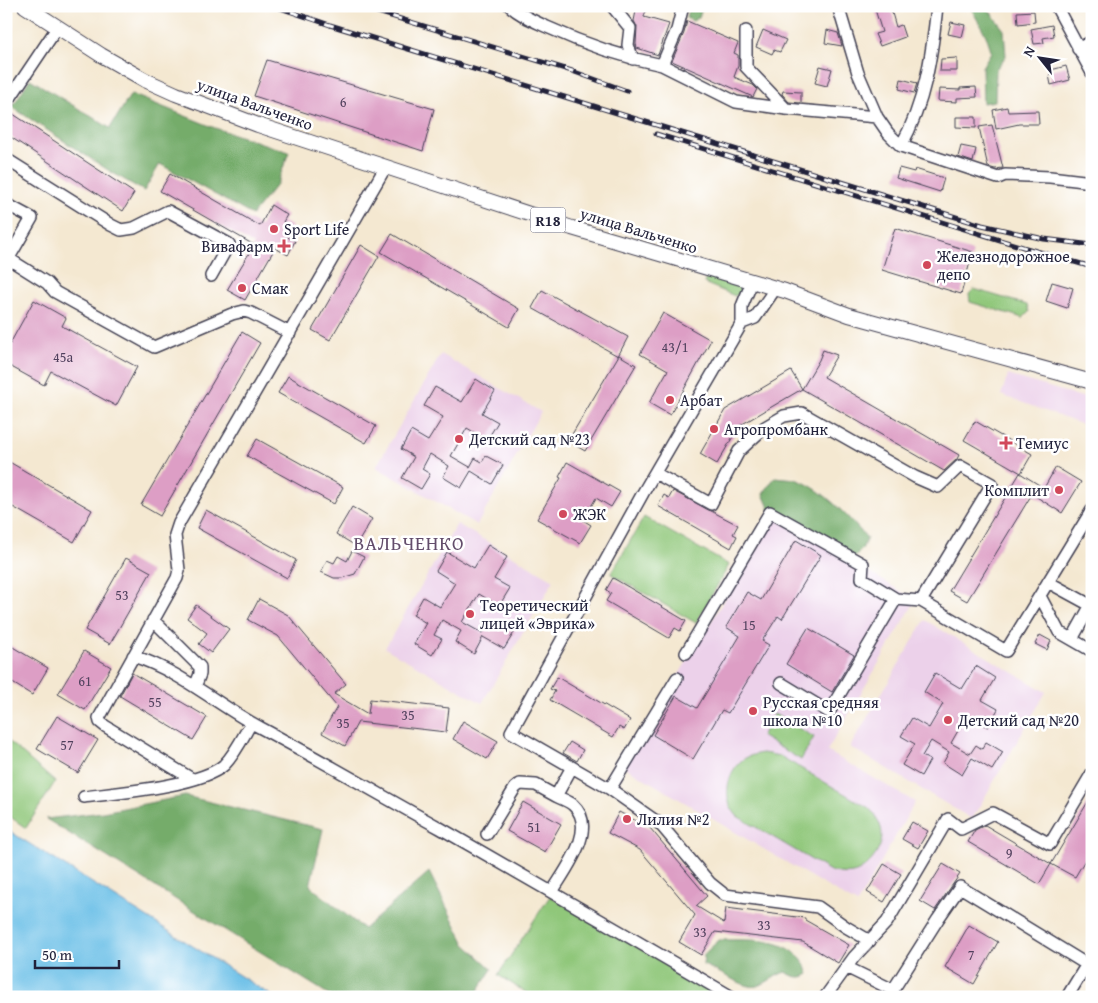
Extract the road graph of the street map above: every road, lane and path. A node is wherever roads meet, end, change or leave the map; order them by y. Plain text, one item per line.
1 (25, 6) edge
2 (510, 6) edge
3 (612, 6) edge
4 (683, 6) edge
5 (838, 6) edge
6 (937, 6) edge
7 (1056, 6) edge
8 (57, 28) junction
9 (746, 31) dead end
10 (1092, 41) edge
11 (1078, 49) junction
12 (634, 59) junction
13 (662, 65) junction
14 (1092, 73) edge
15 (6, 104) edge
16 (786, 109) junction
17 (877, 117) junction
18 (901, 146) junction
19 (6, 159) edge
20 (385, 168) junction
21 (1092, 182) edge
22 (6, 204) edge
23 (7, 261) edge
24 (211, 276) dead end
25 (752, 282) junction
26 (775, 289) junction
27 (742, 323) junction
28 (290, 333) junction
29 (1092, 382) edge
30 (655, 473) junction
31 (1092, 510) edge
32 (1048, 582) junction
33 (1040, 596) junction
34 (896, 599) junction
35 (921, 601) junction
36 (1091, 605) edge
37 (153, 620) junction
38 (1072, 639) junction
39 (1092, 651) edge
40 (686, 653) dead end
41 (133, 656) junction
42 (677, 678) dead end
43 (781, 683) dead end
44 (194, 687) junction
45 (251, 723) junction
46 (572, 767) junction
47 (1092, 772) edge
48 (192, 779) junction
49 (610, 789) junction
50 (556, 796) junction
51 (84, 797) dead end
52 (487, 834) dead end
53 (552, 892) junction
54 (870, 941) junction
55 (1089, 960) edge
56 (846, 967) junction
57 (732, 997) edge
58 (825, 997) edge
59 (1067, 997) edge

1 - 8 main road, улица Вальченко / R18
2 - 12 street
3 - 12 street
4 - 13 street
5 - 17 street
6 - 18 street
7 - 11 street
8 - 15 street
8 - 20 main road, улица Вальченко / R18
9 - 16 street
10 - 11 street
11 - 14 street
12 - 13 street
13 - 16 street
16 - 17 street
17 - 18 street
18 - 21 street
19 - 24 street
20 - 25 main road, улица Вальченко / R18
20 - 28 street
22 - 23 street
23 - 28 street
25 - 26 main road, улица Вальченко / R18
25 - 27 street
26 - 27 street
26 - 29 main road, улица Вальченко / R18
27 - 30 street
28 - 37 street
30 - 35 street
30 - 46 street
31 - 32 street
32 - 33 street
32 - 36 street
33 - 35 street
33 - 38 street
34 - 35 street
34 - 40 street
34 - 43 street
36 - 38 street
37 - 41 street
37 - 44 street
38 - 39 street
41 - 44 street
41 - 48 street
42 - 49 street
44 - 45 street
45 - 48 street
45 - 53 street
46 - 49 street
46 - 50 street
47 - 54 street
48 - 51 street
49 - 54 street
50 - 52 street
50 - 53 street
53 - 57 street
54 - 56 street
55 - 56 street
55 - 59 street
56 - 58 street

